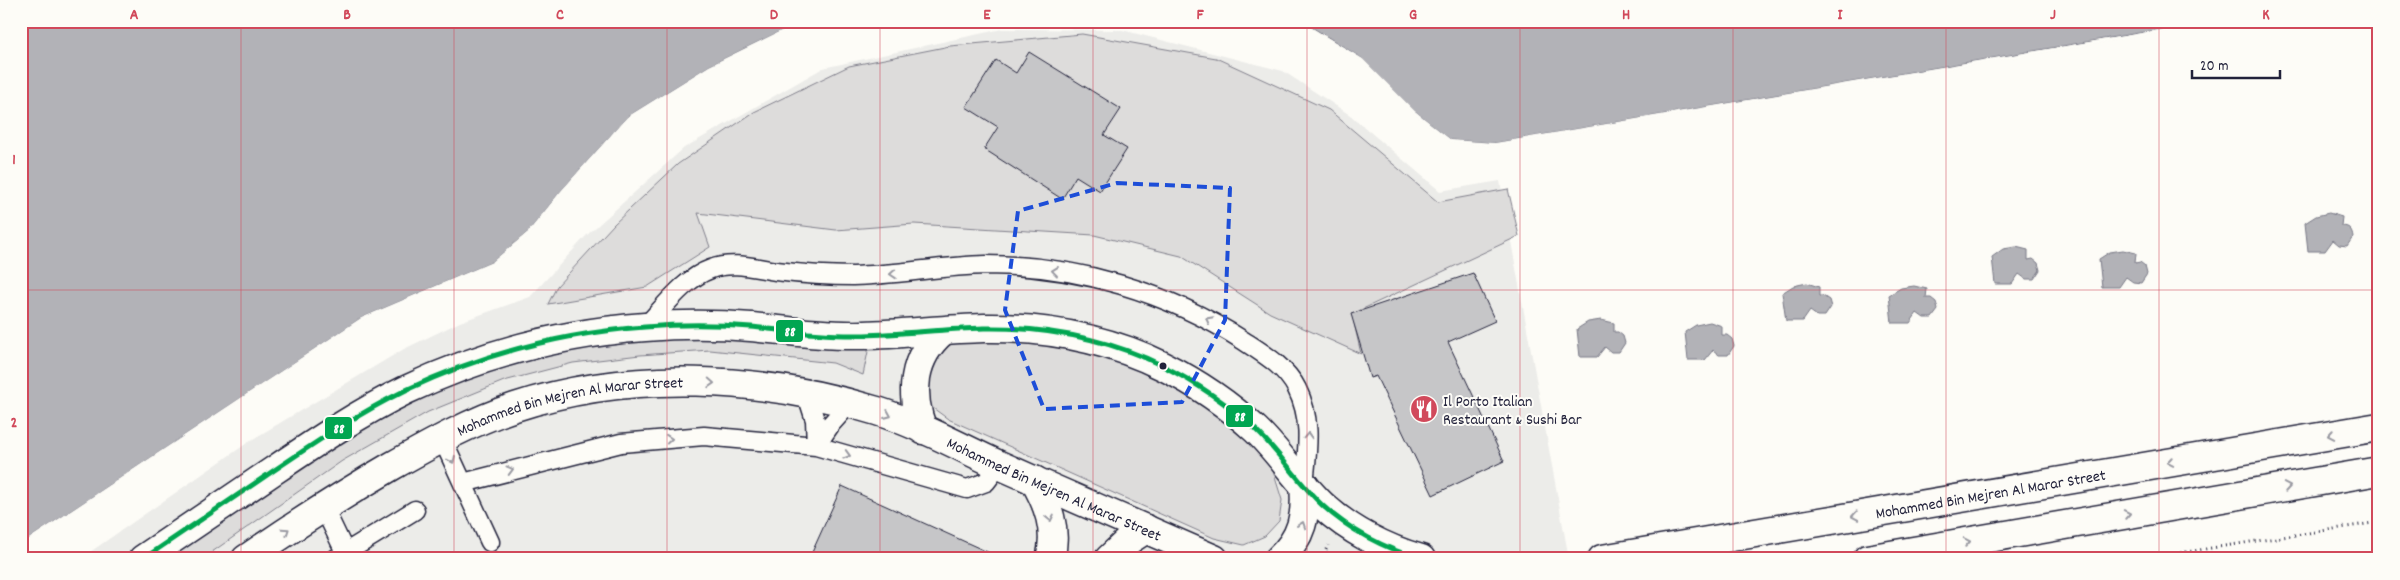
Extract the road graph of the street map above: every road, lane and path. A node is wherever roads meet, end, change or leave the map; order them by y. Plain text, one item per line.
1 (645, 327) junction
2 (943, 331) junction
3 (807, 395) junction
4 (849, 404) junction
5 (2379, 427) edge
6 (923, 430) junction
7 (442, 438) junction
8 (816, 446) junction
9 (999, 465) junction
10 (2379, 471) edge
11 (1034, 480) junction
12 (463, 483) junction
13 (1304, 485) junction
14 (323, 506) junction
15 (415, 510) dead end
16 (2379, 522) edge
17 (1146, 529) junction
18 (490, 542) dead end
19 (340, 555) edge
20 (143, 559) edge
21 (246, 559) edge
22 (1050, 559) edge
23 (1109, 559) edge
24 (1214, 559) edge
25 (1279, 559) edge
26 (1421, 559) edge
27 (1602, 559) edge
28 (1867, 559) edge
29 (2141, 559) edge

1 - 2 street
13 -> 1 lane
1 - 20 street
2 - 6 street
2 - 13 street
3 - 4 street, Mohammed Bin Mejren Al Marar Street
7 -> 3 street, Mohammed Bin Mejren Al Marar Street
3 - 8 lane
4 -> 6 street, Mohammed Bin Mejren Al Marar Street
4 - 8 lane
5 -> 27 street, Mohammed Bin Mejren Al Marar Street
6 - 9 street, Mohammed Bin Mejren Al Marar Street
7 -> 12 lane
7 - 14 street, Mohammed Bin Mejren Al Marar Street
8 -> 9 lane
12 -> 8 lane
9 - 11 street, Mohammed Bin Mejren Al Marar Street
28 -> 10 street
11 - 17 street, Mohammed Bin Mejren Al Marar Street
11 -> 22 street
12 - 18 lane
25 -> 13 street
13 - 26 street
14 - 19 lane
21 -> 14 street, Mohammed Bin Mejren Al Marar Street
15 - 19 lane
16 - 29 path
17 - 23 street
17 - 24 street, Mohammed Bin Mejren Al Marar Street

